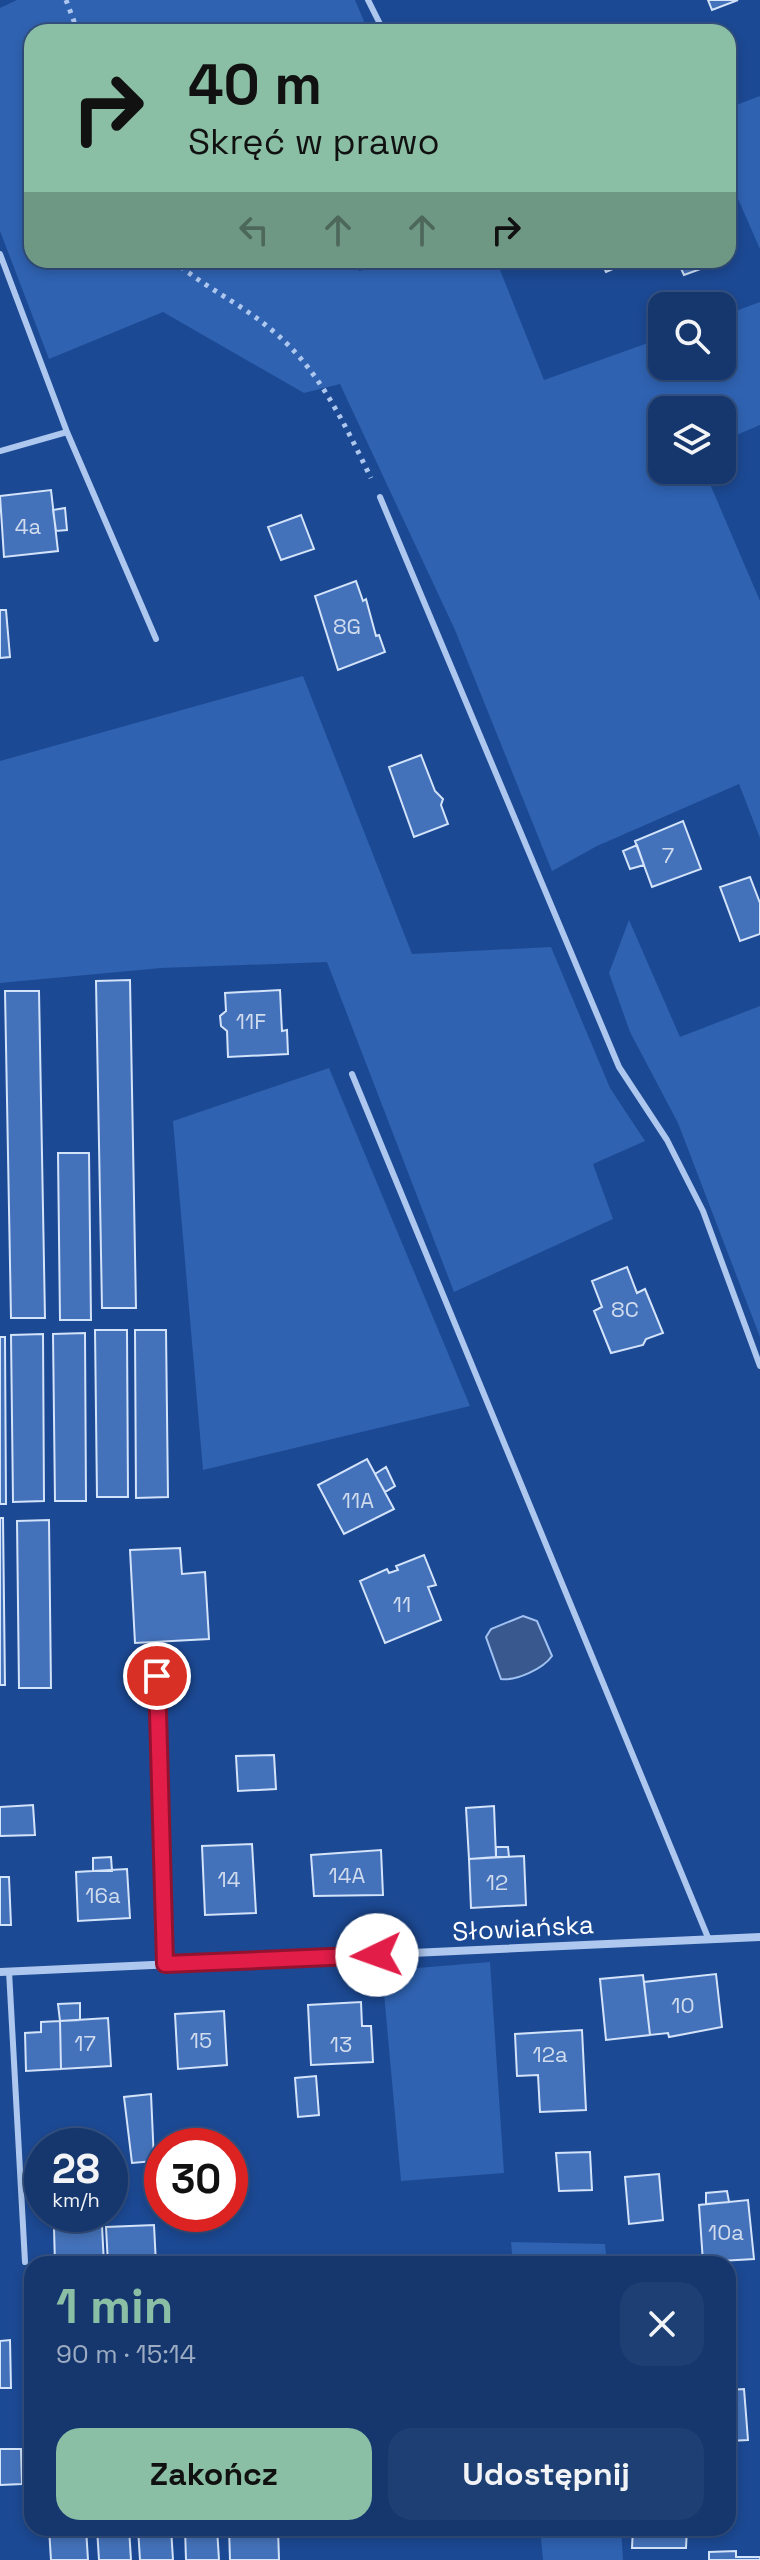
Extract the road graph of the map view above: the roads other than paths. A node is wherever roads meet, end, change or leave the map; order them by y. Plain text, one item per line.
1 (368, 0) edge
2 (380, 24) edge
3 (0, 254) edge
4 (67, 432) junction
5 (0, 451) edge
6 (380, 497) road end
7 (156, 639) dead end
8 (352, 1074) dead end
9 (760, 1366) edge
10 (157, 1676) dead end
11 (760, 1937) edge
12 (709, 1940) junction
13 (165, 1964) junction
14 (5, 1971) edge
15 (25, 2256) edge

1 - 2 lane
3 - 4 lane
4 - 5 lane
4 - 7 lane
6 - 9 lane
8 - 12 lane
10 - 13 lane
11 - 12 street, Słowiańska
12 - 13 street, Słowiańska
13 - 14 street, Słowiańska
14 - 15 lane

